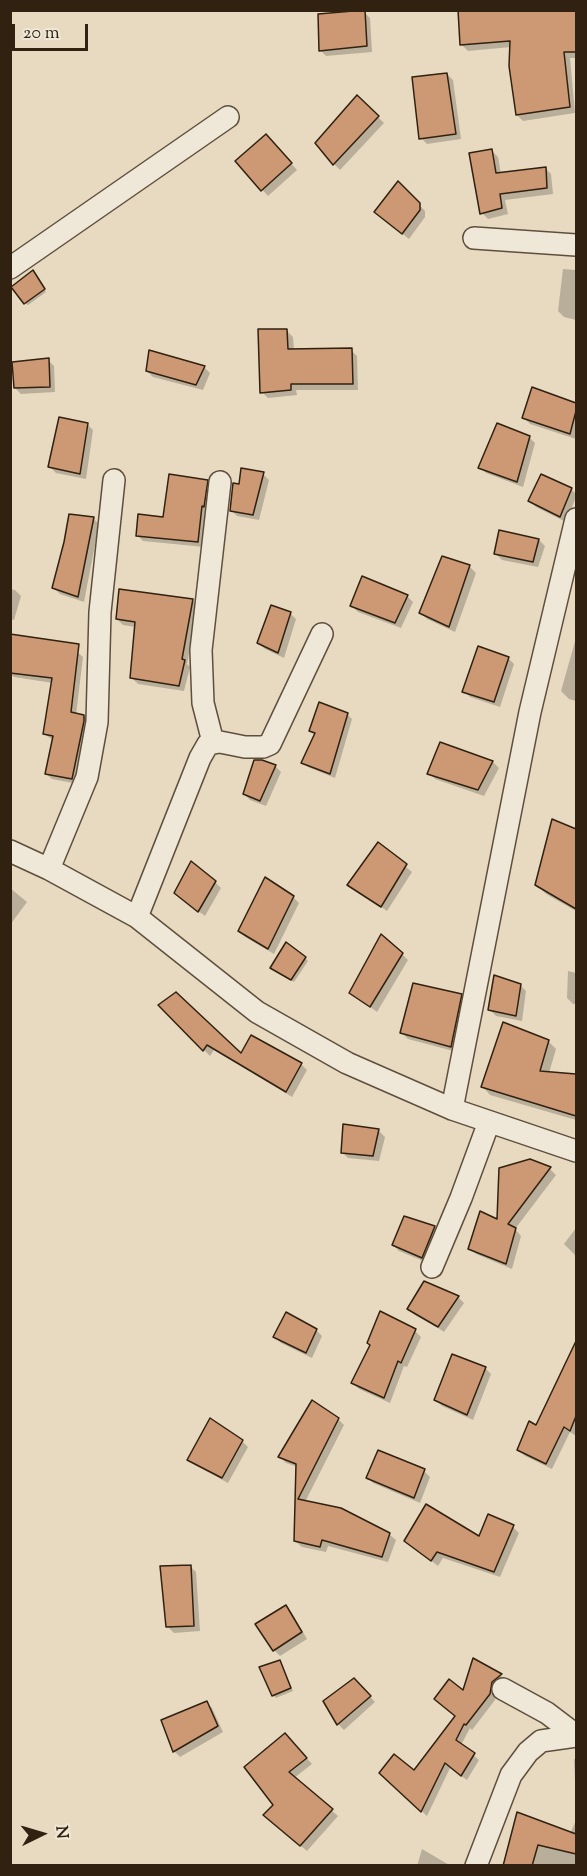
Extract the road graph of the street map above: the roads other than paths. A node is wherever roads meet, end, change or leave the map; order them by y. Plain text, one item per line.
1 (228, 117) dead end
2 (474, 238) dead end
3 (576, 244) edge
4 (10, 268) edge
5 (114, 480) dead end
6 (220, 482) dead end
7 (576, 519) edge
8 (322, 634) dead end
9 (213, 742) junction
10 (10, 851) edge
11 (49, 869) junction
12 (137, 917) junction
13 (452, 1109) junction
14 (489, 1122) junction
15 (576, 1151) edge
16 (432, 1267) dead end
17 (503, 1689) dead end
18 (576, 1736) edge
19 (476, 1866) edge

1 - 4 street
2 - 3 street
5 - 11 street
6 - 9 street
7 - 13 street
8 - 9 street
9 - 12 street
10 - 11 street
11 - 12 street
12 - 13 street
13 - 14 street
14 - 15 street
14 - 16 street
17 - 18 street
18 - 19 street

